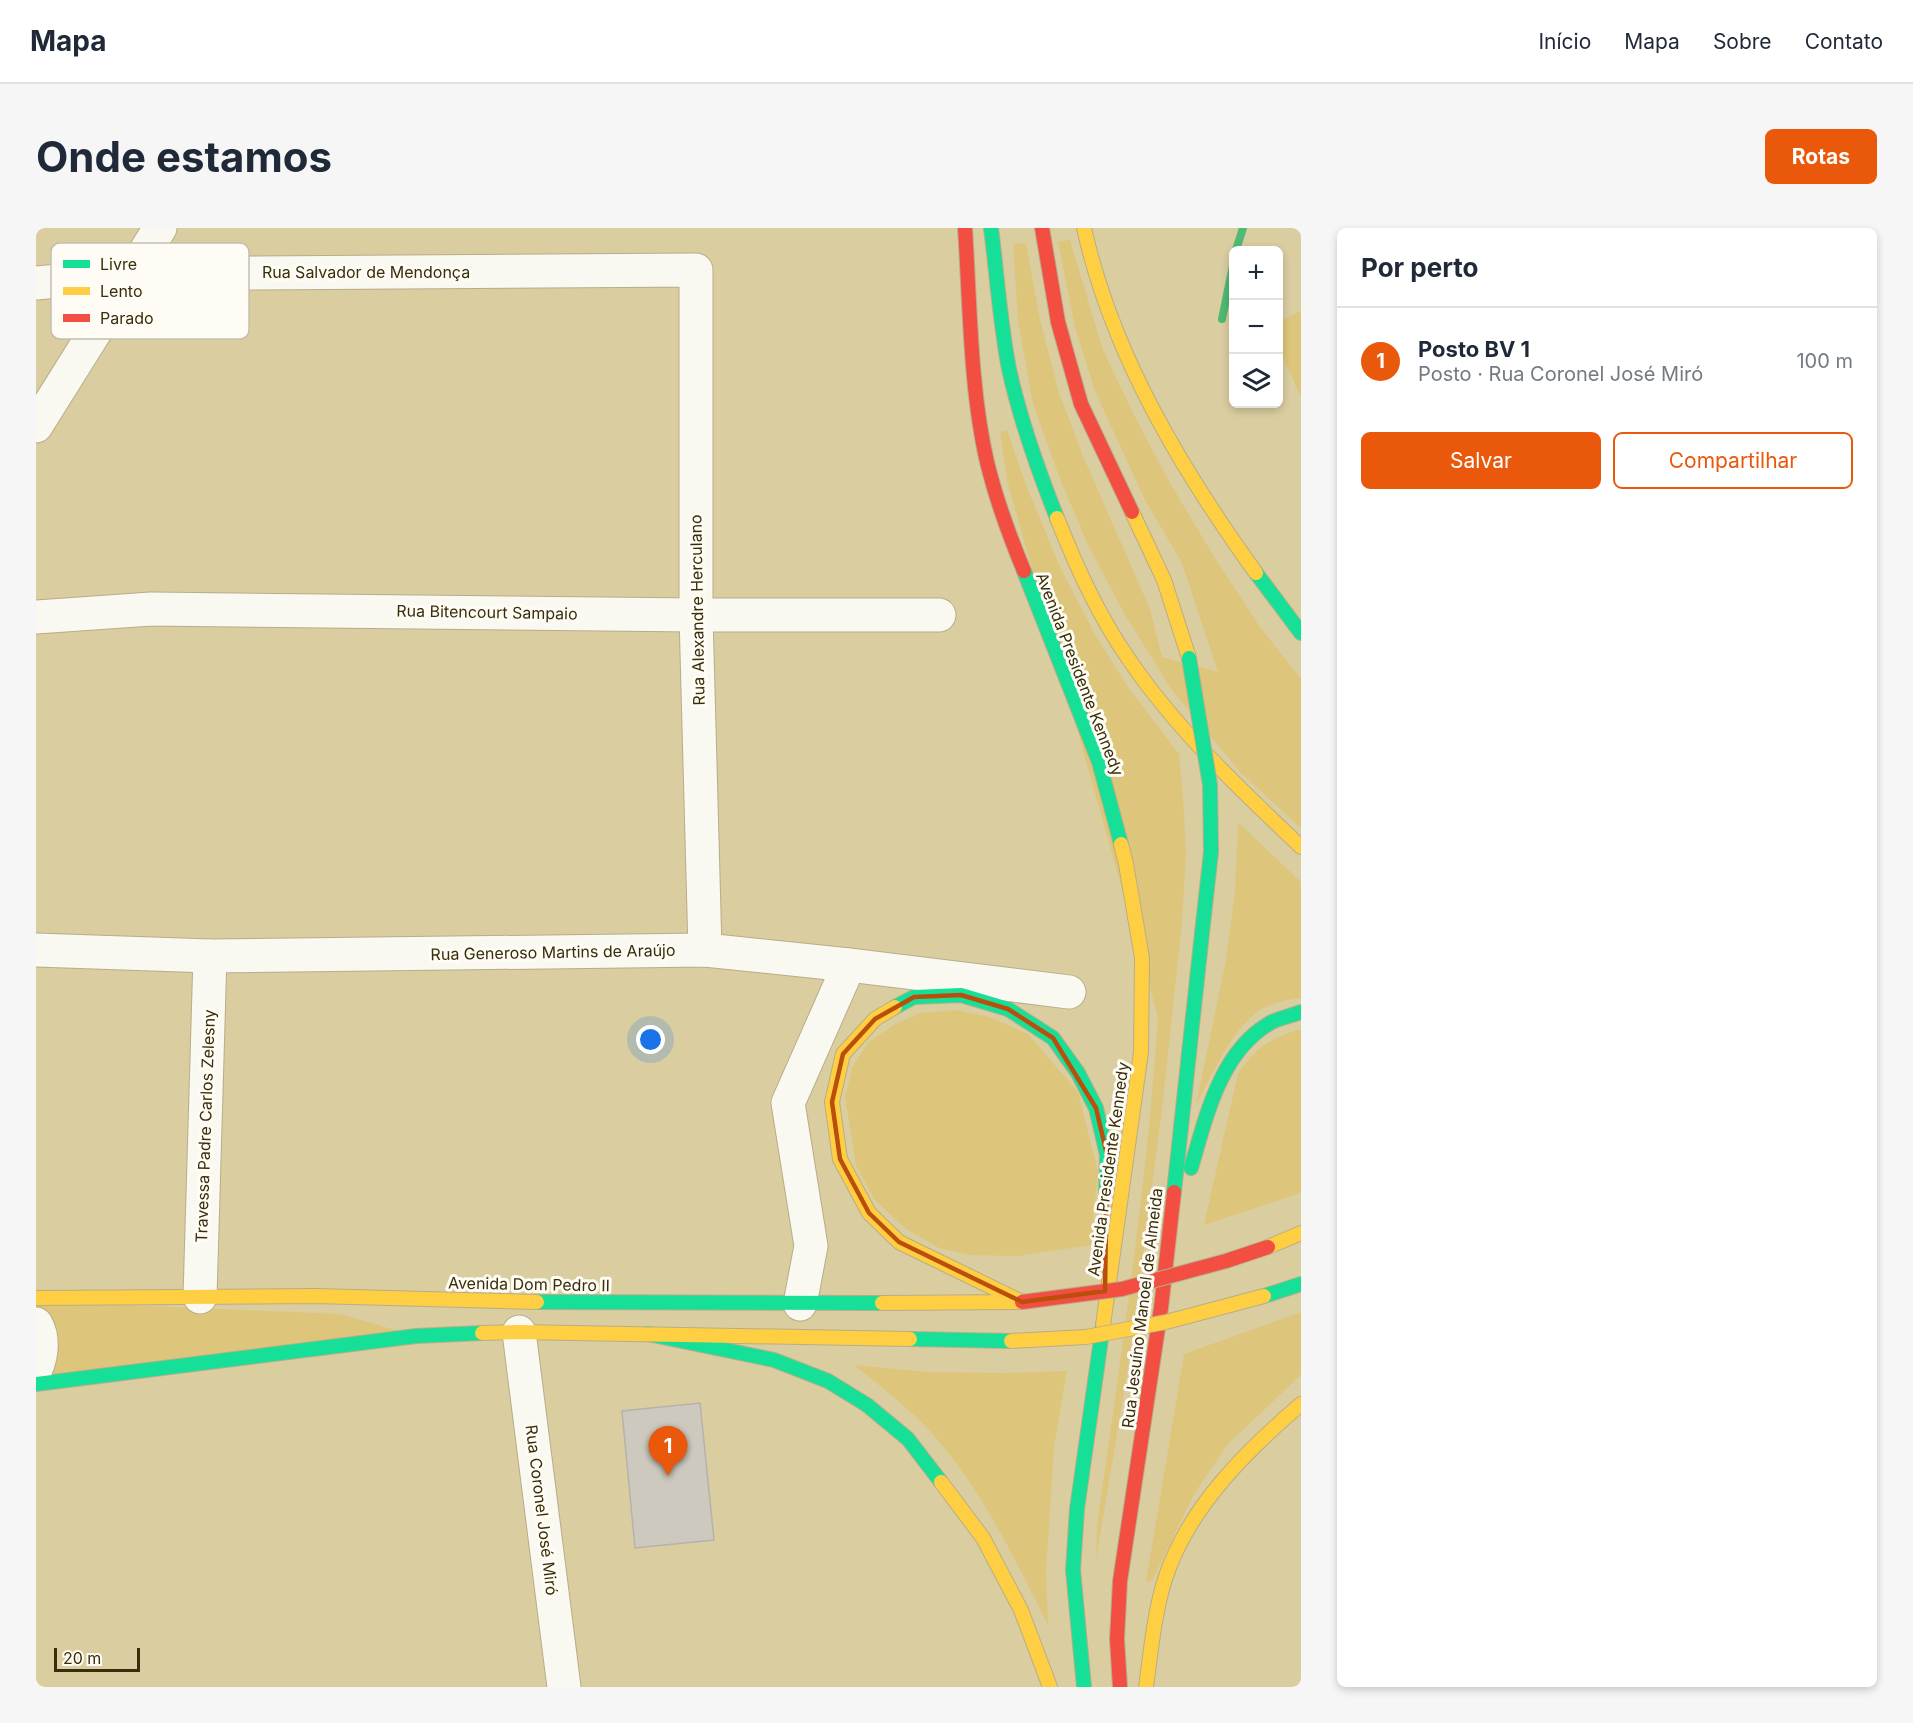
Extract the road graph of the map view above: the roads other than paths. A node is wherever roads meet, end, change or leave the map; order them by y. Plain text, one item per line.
1 (160, 228) edge
2 (965, 228) edge
3 (991, 228) edge
4 (1042, 228) edge
5 (1084, 228) edge
6 (150, 243) edge
7 (696, 270) joint
8 (249, 273) edge
9 (51, 282) edge
10 (36, 283) edge
11 (90, 339) edge
12 (36, 426) edge
13 (696, 615) junction
14 (939, 615) dead end
15 (36, 617) edge
16 (1301, 633) edge
17 (1301, 847) edge
18 (36, 950) edge
19 (705, 950) junction
20 (210, 956) junction
21 (849, 965) junction
22 (1069, 992) dead end
23 (1301, 1012) edge
24 (1301, 1233) edge
25 (1301, 1284) edge
26 (200, 1297) junction
27 (36, 1298) edge
28 (1022, 1302) junction
29 (800, 1304) junction
30 (1161, 1308) junction
31 (1104, 1312) junction
32 (36, 1324) edge
33 (519, 1332) junction
34 (648, 1334) junction
35 (36, 1369) edge
36 (36, 1384) edge
37 (1301, 1404) edge
38 (564, 1687) edge
39 (1050, 1687) edge
40 (1084, 1687) edge
41 (1120, 1687) edge
42 (1146, 1687) edge

1 - 6 street
2 - 31 main road, Avenida Presidente Kennedy
3 - 17 main road
4 - 30 main road, Rua Jesuíno Manoel de Almeida, bridge
5 - 16 main road
7 - 8 street, Rua Salvador de Mendonça
7 - 13 street, Rua Alexandre Herculano
9 - 10 street, Rua Salvador de Mendonça
11 - 12 street
13 - 14 street, Rua Bitencourt Sampaio
13 - 15 street, Rua Bitencourt Sampaio
13 - 19 street, Rua Alexandre Herculano
18 - 20 street, Rua Generoso Martins de Araújo
19 - 20 street, Rua Generoso Martins de Araújo
19 - 21 street, Rua Generoso Martins de Araújo
20 - 26 street, Travessa Padre Carlos Zelesny
21 - 22 street, Rua Generoso Martins de Araújo
21 - 29 street
23 - 30 main road
24 - 28 main road, Avenida Dom Pedro II, bridge
25 - 34 main road, bridge
26 - 27 main road, Avenida Dom Pedro II
26 - 29 main road, Avenida Dom Pedro II
28 - 29 main road, Avenida Dom Pedro II
28 - 31 main road
30 - 41 main road, Rua Jesuíno Manoel de Almeida
31 - 40 main road
32 - 35 street
33 - 34 main road
33 - 36 main road
33 - 38 street, Rua Coronel José Miró
34 - 39 main road
37 - 42 main road

